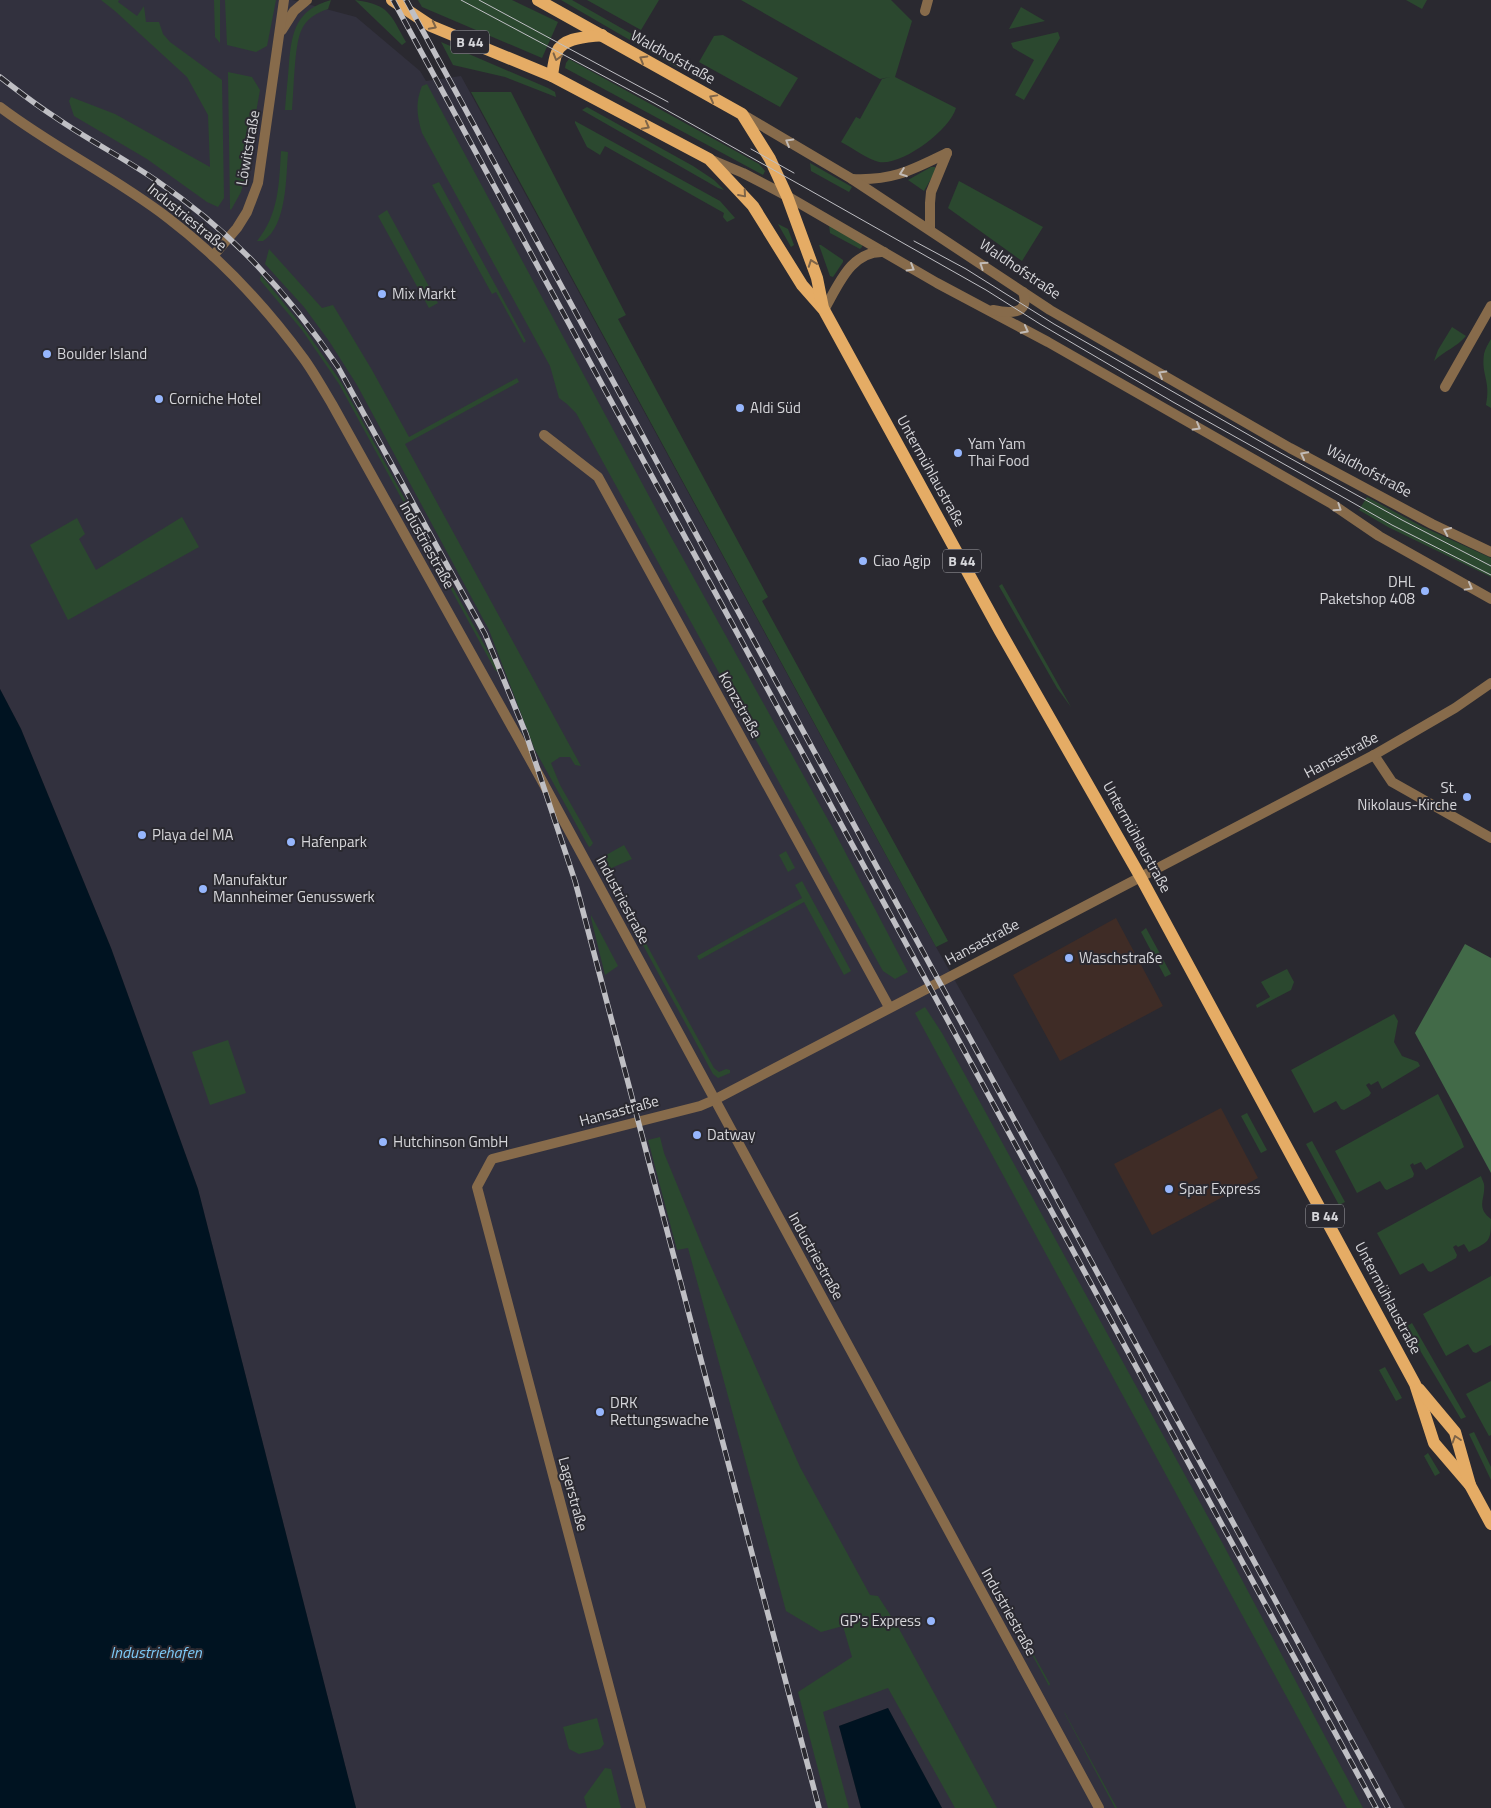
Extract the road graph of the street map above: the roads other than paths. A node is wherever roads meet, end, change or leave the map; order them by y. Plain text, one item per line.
1 (284, 0) edge
2 (307, 0) edge
3 (392, 0) edge
4 (538, 0) edge
5 (928, 0) edge
6 (925, 11) dead end
7 (280, 33) junction
8 (602, 35) junction
9 (552, 76) junction
10 (0, 108) edge
11 (742, 114) junction
12 (709, 159) junction
13 (852, 179) junction
14 (787, 196) junction
15 (930, 229) junction
16 (886, 252) junction
17 (213, 256) junction
18 (1023, 292) junction
19 (1491, 306) edge
20 (982, 307) junction
21 (824, 310) junction
22 (1445, 387) dead end
23 (544, 435) dead end
24 (1491, 552) edge
25 (1491, 599) edge
26 (1491, 683) edge
27 (1374, 755) junction
28 (1491, 838) edge
29 (1140, 876) junction
30 (889, 1007) junction
31 (714, 1100) junction
32 (477, 1187) joint
33 (1415, 1384) junction
34 (1470, 1485) junction
35 (1491, 1524) edge
36 (641, 1808) edge
37 (1099, 1808) edge

1 - 7 street, Löwitstraße
2 - 7 street, Löwitstraße
3 -> 9 main road, B 44
4 - 8 main road, Waldhofstraße / B 44
5 - 6 street
7 - 17 street, Löwitstraße
8 -> 9 main road
11 -> 8 main road, Waldhofstraße / B 44
9 -> 12 main road, B 44
10 - 17 street, Industriestraße
13 -> 11 street, Waldhofstraße
11 - 14 main road, Untermühlaustraße / B 44
12 - 14 street
12 -> 21 main road, Untermühlaustraße / B 44
13 - 15 street, Waldhofstraße
15 -> 13 street
14 - 16 street
21 -> 14 main road, Untermühlaustraße / B 44
18 -> 15 street, Waldhofstraße
16 -> 20 street
16 - 21 street
17 - 31 street, Industriestraße
18 - 20 street
24 -> 18 street, Waldhofstraße
19 - 22 street
20 -> 25 street
21 - 29 main road, Untermühlaustraße / B 44
23 - 30 street, Konzstraße
26 - 27 street, Hansastraße
27 - 28 street
27 - 29 street, Hansastraße
29 - 30 street, Hansastraße
29 - 33 main road, Untermühlaustraße / B 44
30 - 31 street, Hansastraße
31 - 32 street, Hansastraße
31 - 37 street, Industriestraße
32 - 36 street, Lagerstraße
33 - 34 main road, Untermühlaustraße / B 44
34 -> 33 main road, Untermühlaustraße / B 44
34 - 35 main road, Untermühlaustraße / B 44

